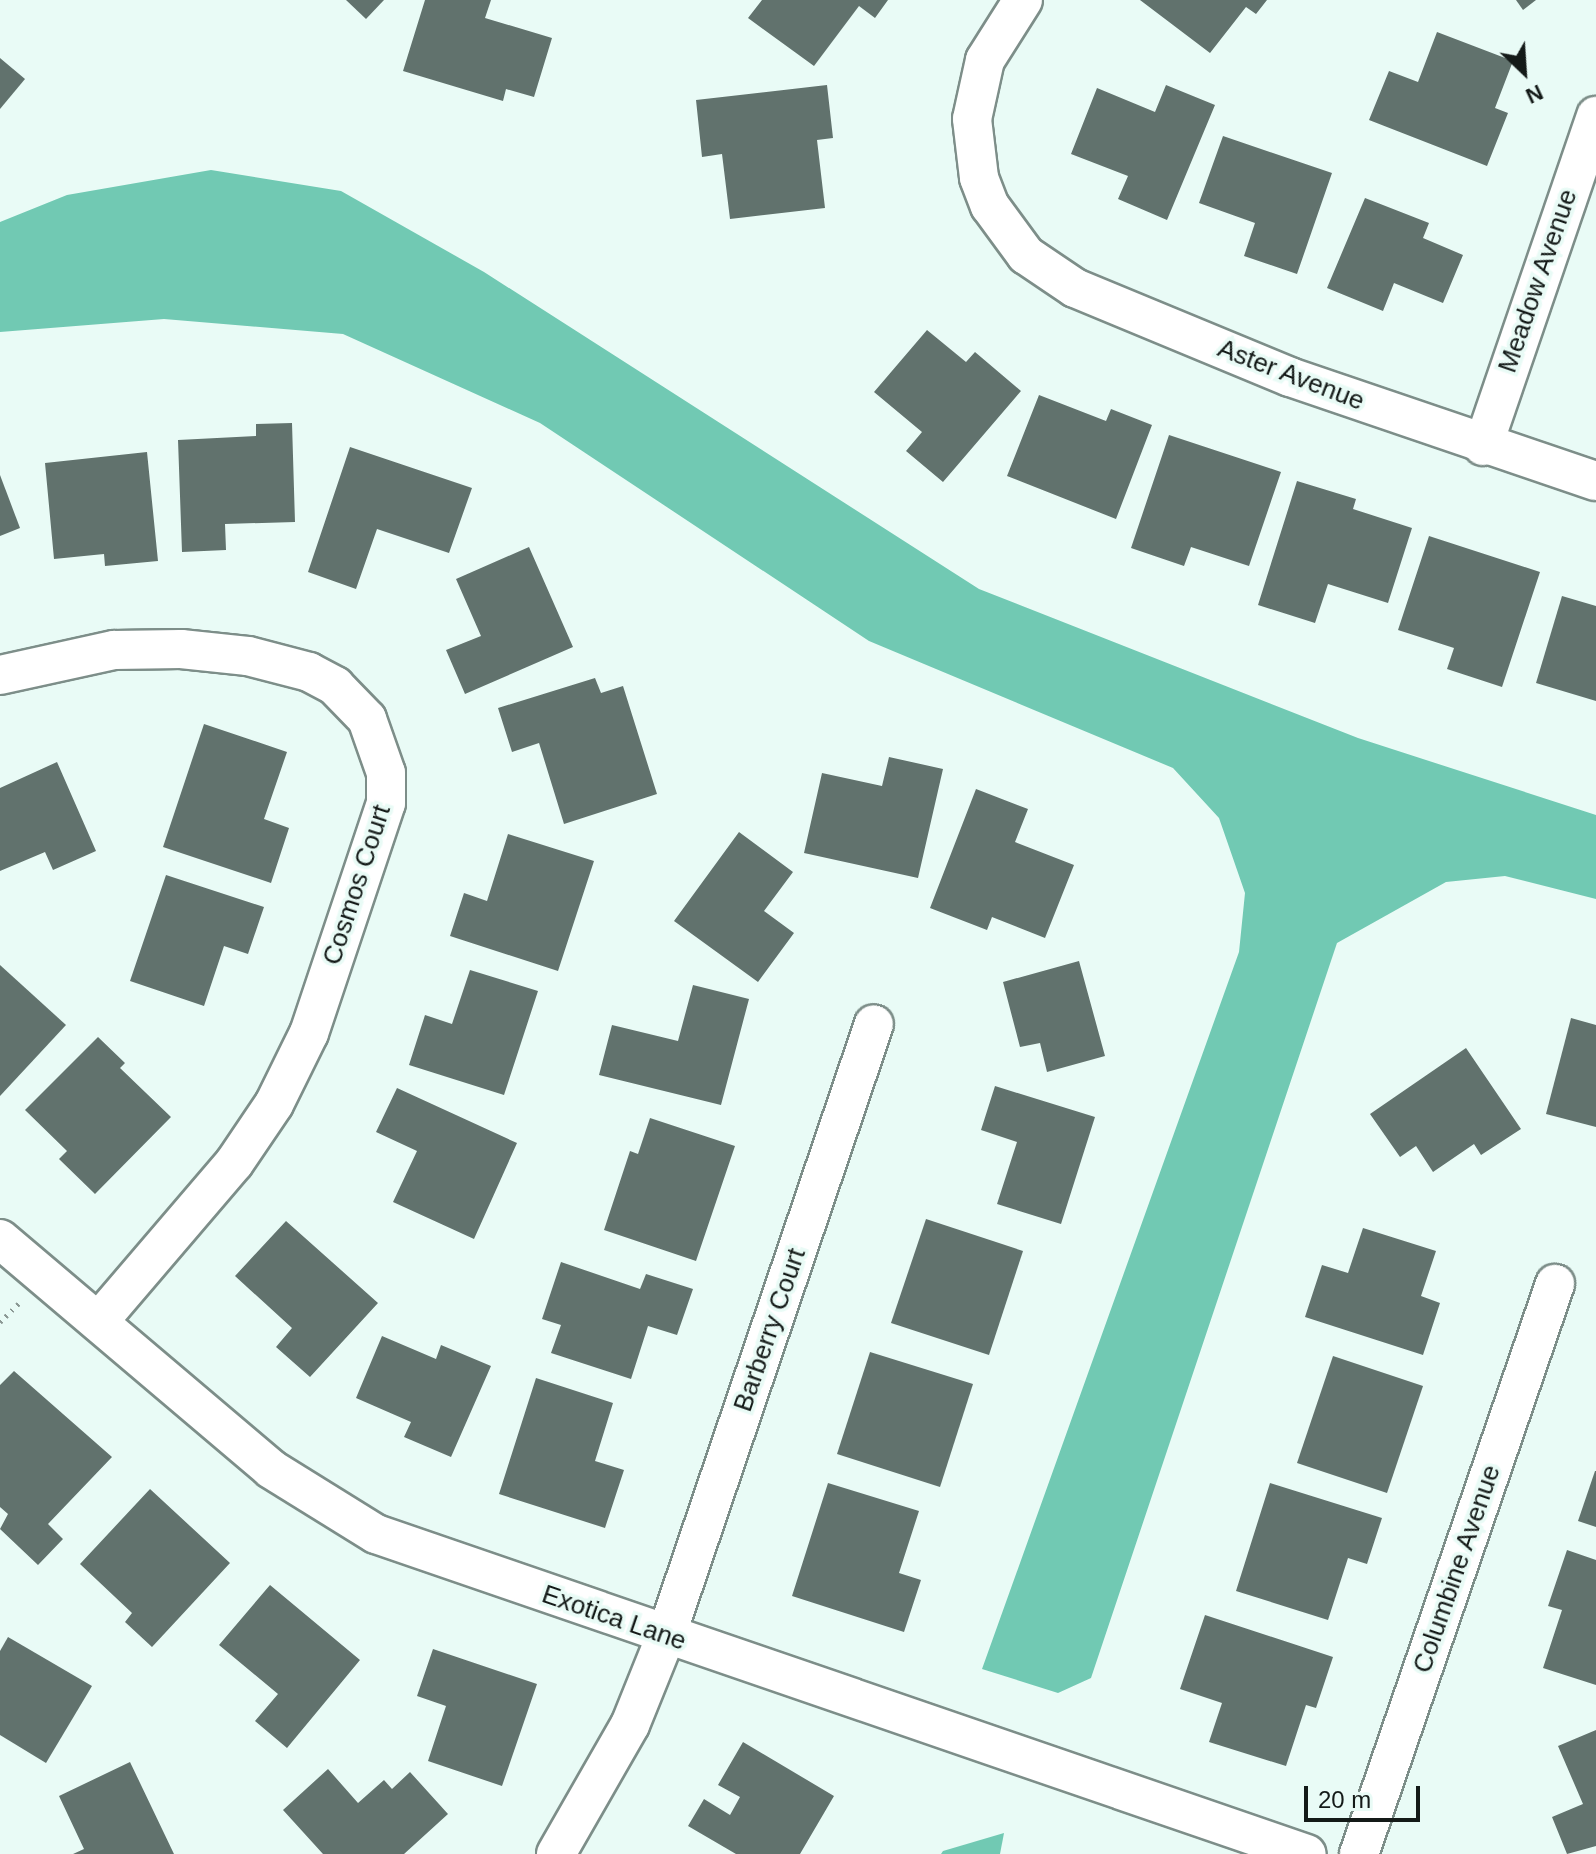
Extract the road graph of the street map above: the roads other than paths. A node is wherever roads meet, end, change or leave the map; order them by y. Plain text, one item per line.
1 (1023, 0) edge
2 (1596, 116) edge
3 (1483, 446) junction
4 (1596, 481) edge
5 (0, 675) edge
6 (874, 1024) dead end
7 (0, 1239) edge
8 (1555, 1284) dead end
9 (98, 1322) junction
10 (666, 1636) junction
11 (556, 1854) edge
12 (1307, 1854) edge
13 (1359, 1854) edge

1 - 3 street, Aster Avenue
2 - 3 street, Meadow Avenue
3 - 4 street, Aster Avenue
5 - 9 street, Cosmos Court
6 - 10 street, Barberry Court
7 - 9 street, Exotica Lane
8 - 13 street, Columbine Avenue
9 - 10 street, Exotica Lane
10 - 11 street, Barberry Court
10 - 12 street, Exotica Lane

